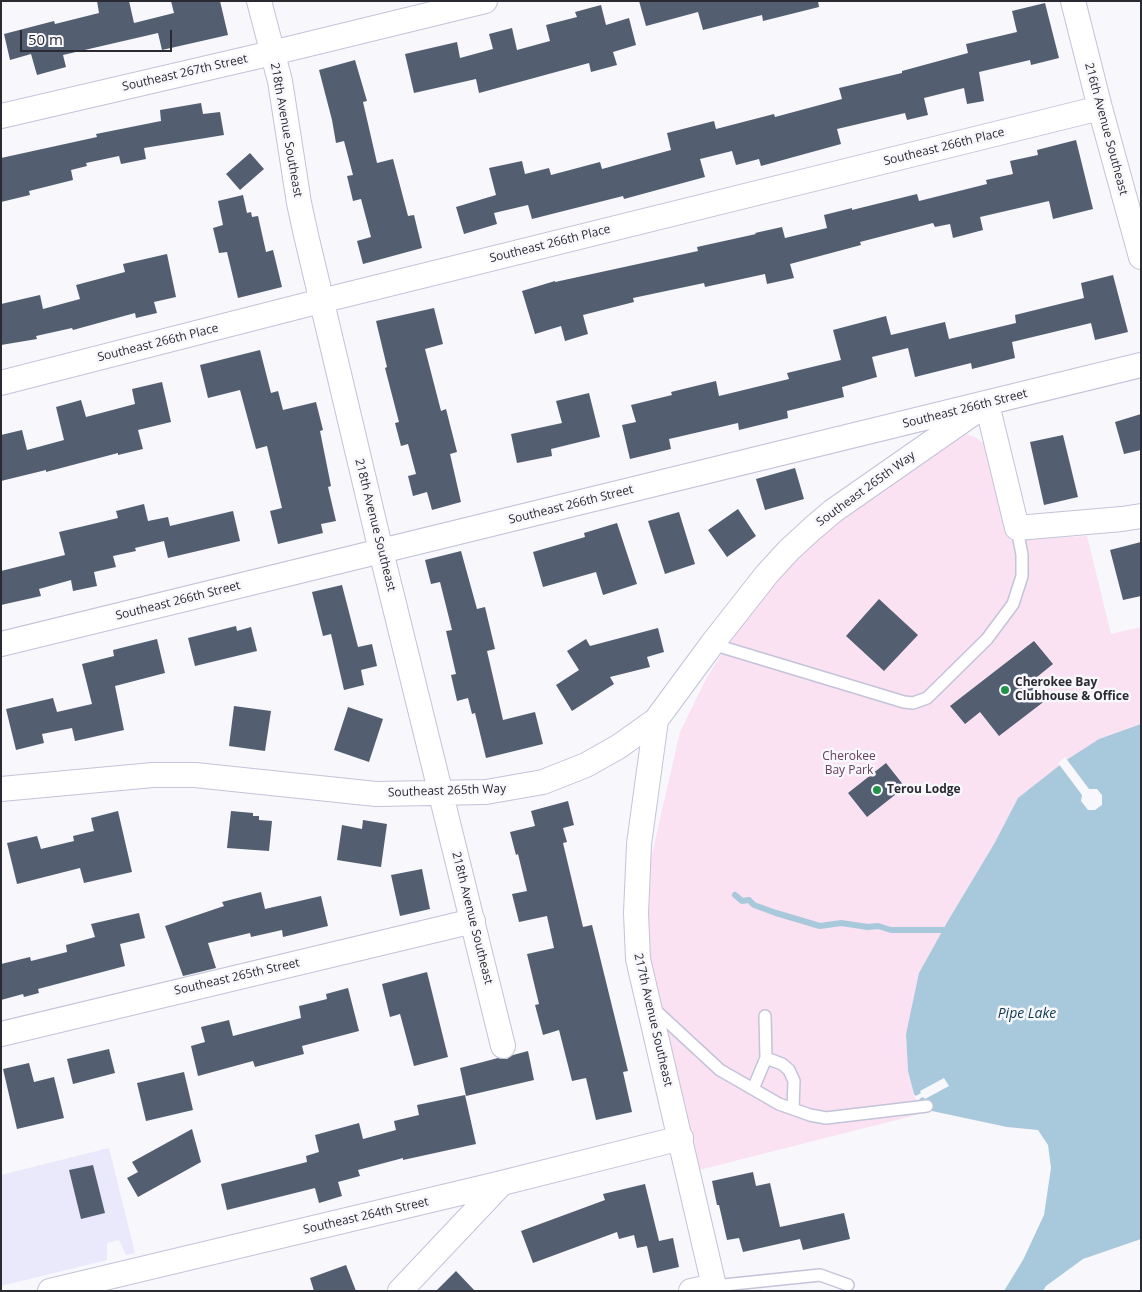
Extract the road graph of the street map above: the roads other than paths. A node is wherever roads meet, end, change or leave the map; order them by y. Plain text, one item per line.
1 (259, 1) edge
2 (485, 1) edge
3 (1073, 1) edge
4 (272, 54) junction
5 (1100, 108) junction
6 (1, 116) edge
7 (1141, 257) edge
8 (322, 301) junction
9 (1141, 365) edge
10 (1, 383) edge
11 (987, 404) junction
12 (1141, 516) edge
13 (1017, 528) junction
14 (381, 551) junction
15 (1, 644) edge
16 (712, 644) junction
17 (656, 720) junction
18 (1, 789) edge
19 (441, 793) junction
20 (473, 921) junction
21 (649, 1005) junction
22 (765, 1016) dead end
23 (1, 1034) edge
24 (503, 1046) dead end
25 (766, 1058) junction
26 (753, 1089) junction
27 (926, 1106) dead end
28 (793, 1109) junction
29 (680, 1138) junction
30 (502, 1183) junction
31 (848, 1285) dead end
32 (717, 1288) edge
33 (50, 1291) edge
34 (400, 1291) edge
35 (691, 1291) edge

1 - 4 street, 218th Avenue Southeast
2 - 4 street, Southeast 267th Street
3 - 5 street, 216th Avenue Southeast
4 - 6 street, Southeast 267th Street
4 - 8 street, 218th Avenue Southeast
5 - 7 street, 216th Avenue Southeast
5 - 8 street, Southeast 266th Place
8 - 10 street, Southeast 266th Place
8 - 14 street, 218th Avenue Southeast
9 - 11 street, Southeast 266th Street
11 - 13 street
11 - 14 street, Southeast 266th Street
11 - 16 street, Southeast 265th Way
12 - 13 street
13 - 16 lane
14 - 15 street, Southeast 266th Street
14 - 19 street, 218th Avenue Southeast
16 - 17 street, Southeast 265th Way
17 - 19 street, Southeast 265th Way
17 - 21 street, 217th Avenue Southeast
18 - 19 street, Southeast 265th Way
19 - 20 street, 218th Avenue Southeast
20 - 23 street, Southeast 265th Street
20 - 24 street, 218th Avenue Southeast
21 - 26 lane
21 - 29 street, 217th Avenue Southeast
22 - 25 lane
25 - 26 lane
25 - 28 lane
26 - 28 lane
27 - 28 lane
29 - 30 street, Southeast 264th Street
29 - 32 street, 217th Avenue Southeast
30 - 33 street, Southeast 264th Street
30 - 34 street
31 - 32 lane
32 - 35 street

